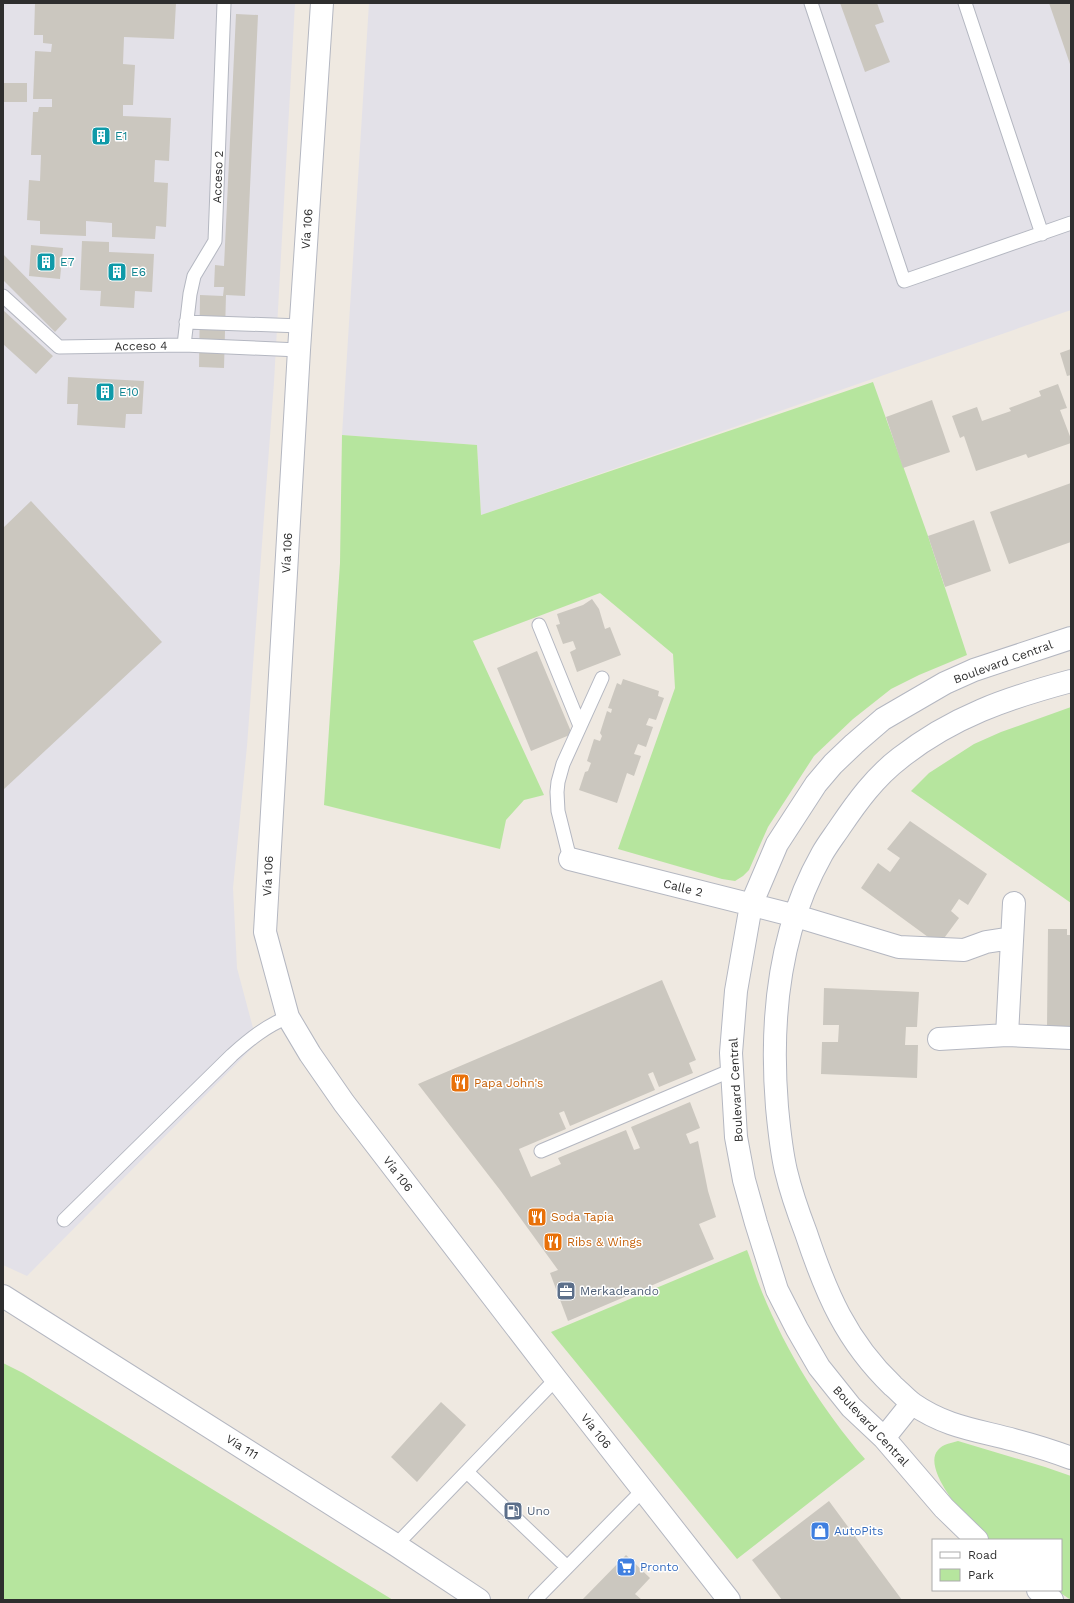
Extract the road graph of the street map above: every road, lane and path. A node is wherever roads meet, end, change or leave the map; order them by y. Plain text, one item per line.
1 (224, 3) edge
2 (322, 3) edge
3 (811, 3) edge
4 (964, 3) edge
5 (1071, 224) edge
6 (1042, 234) junction
7 (3, 296) edge
8 (186, 322) junction
9 (301, 326) junction
10 (184, 345) junction
11 (299, 350) junction
12 (539, 625) dead end
13 (1071, 638) edge
14 (602, 678) dead end
15 (1071, 681) edge
16 (580, 726) junction
17 (570, 859) joint
18 (1014, 903) dead end
19 (751, 905) junction
20 (796, 916) junction
21 (1012, 938) junction
22 (288, 1017) junction
23 (1006, 1035) junction
24 (1071, 1038) edge
25 (939, 1039) dead end
26 (732, 1070) junction
27 (541, 1151) dead end
28 (64, 1220) dead end
29 (3, 1296) edge
30 (556, 1380) junction
31 (912, 1403) junction
32 (884, 1438) junction
33 (1071, 1458) edge
34 (467, 1472) junction
35 (643, 1490) junction
36 (976, 1539) edge
37 (396, 1545) junction
38 (567, 1567) junction
39 (1039, 1591) edge
40 (479, 1600) edge
41 (535, 1600) edge
42 (729, 1600) edge
43 (1052, 1600) edge

1 - 8 lane, Acceso 2
2 - 9 street, Vía 106
3 - 6 lane
4 - 6 lane
5 - 6 lane
7 - 10 lane, Acceso 4
8 - 9 lane
8 - 10 lane, Acceso 2
9 - 11 street, Vía 106
10 - 11 lane, Acceso 4
11 - 22 street, Vía 106
12 - 16 lane
13 - 19 street, Boulevard Central
14 - 16 lane
15 - 20 street
16 - 17 lane
17 - 19 street, Calle 2
18 - 21 street
19 - 20 street, Calle 2
19 - 26 street, Boulevard Central
20 - 21 street, Calle 2
20 - 31 street
21 - 23 street
22 - 28 lane
22 - 30 street, Vía 106
23 - 24 street
23 - 25 street
26 - 27 lane
26 - 32 street, Boulevard Central
29 - 37 street, Vía 111
30 - 34 lane
30 - 35 street, Vía 106
31 - 32 street
31 - 33 street
32 - 36 street, Boulevard Central
34 - 37 lane
34 - 38 lane
35 - 38 lane
35 - 42 street, Vía 106
37 - 40 street, Vía 111
38 - 41 lane
39 - 43 street

